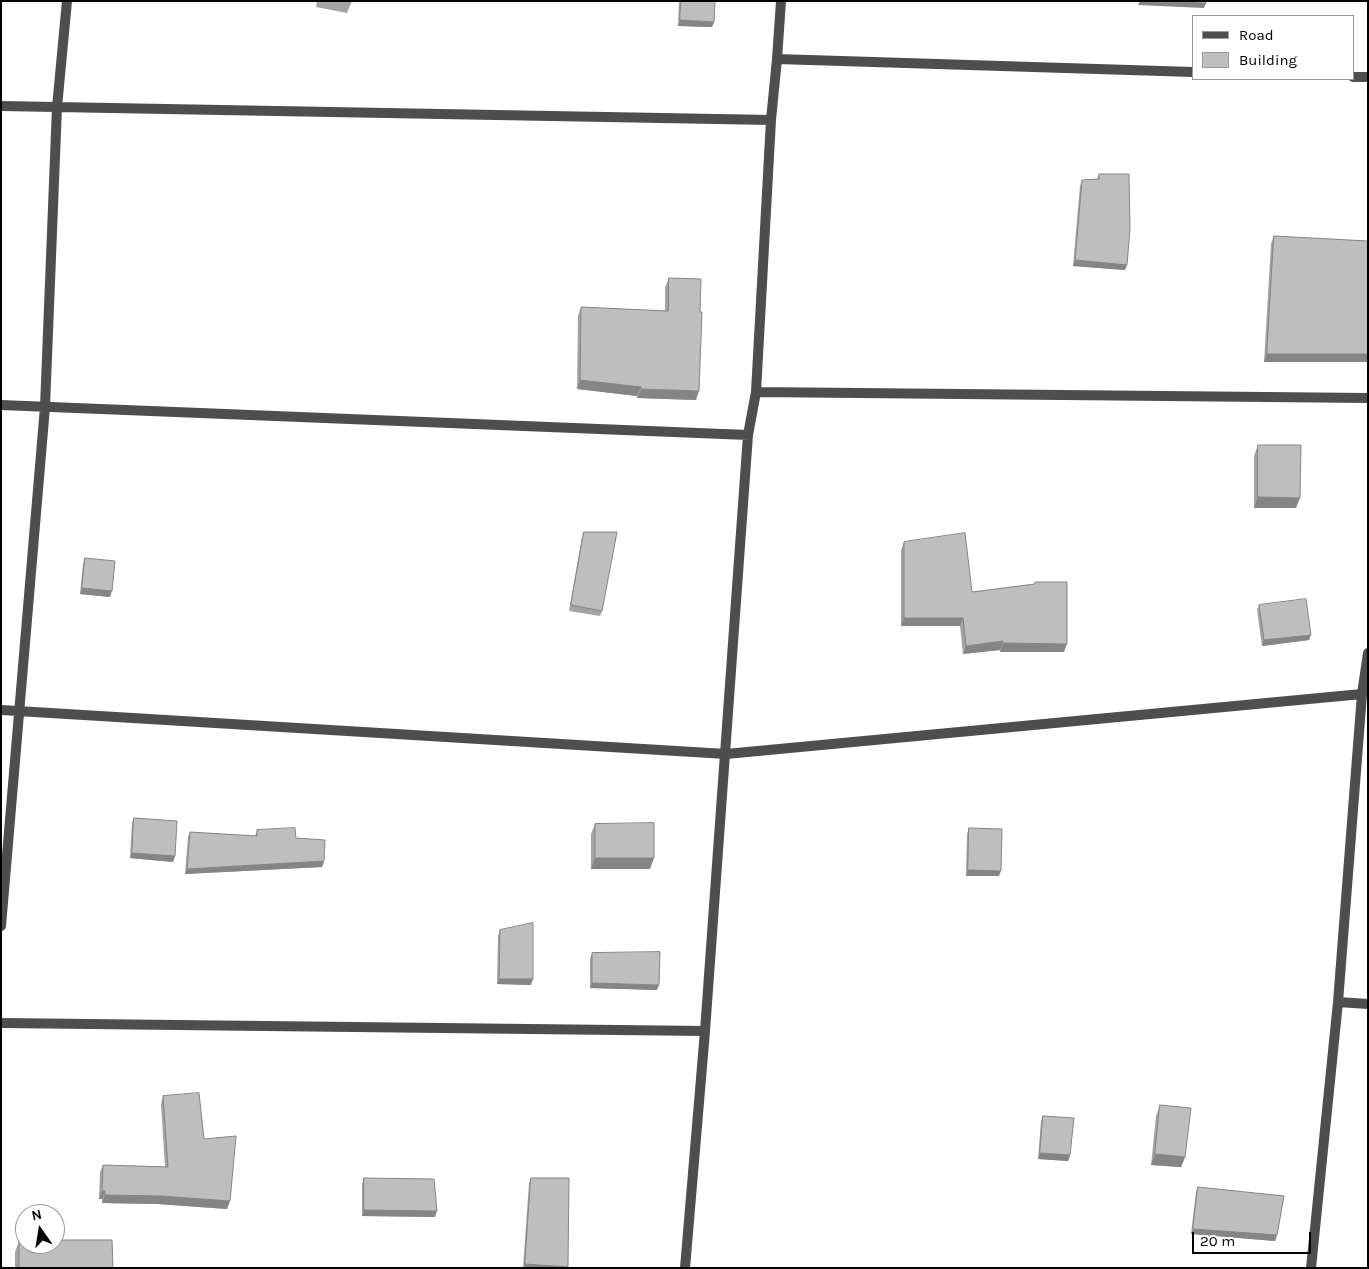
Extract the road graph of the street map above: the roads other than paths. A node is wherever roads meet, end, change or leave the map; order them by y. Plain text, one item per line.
1 (67, 1) edge
2 (781, 1) edge
3 (777, 60) junction
4 (1192, 72) edge
5 (1354, 77) edge
6 (1368, 77) edge
7 (1, 106) edge
8 (57, 107) junction
9 (771, 120) junction
10 (756, 392) junction
11 (1368, 398) edge
12 (1, 405) edge
13 (45, 407) junction
14 (748, 435) junction
15 (1368, 653) edge
16 (1362, 694) junction
17 (1, 710) edge
18 (20, 710) junction
19 (726, 754) junction
20 (1, 926) edge
21 (1338, 1002) junction
22 (1368, 1004) edge
23 (1, 1023) edge
24 (705, 1031) junction
25 (685, 1268) edge
26 (1311, 1268) edge

1 - 8 street
2 - 3 street
3 - 4 street
3 - 9 street
5 - 6 street
7 - 8 street
8 - 9 street
8 - 13 street
9 - 10 street
10 - 11 street
10 - 14 street
12 - 13 street
13 - 14 street
13 - 18 street
14 - 19 street
15 - 16 street
16 - 19 street
16 - 21 street
17 - 18 street
18 - 19 street
18 - 20 street
19 - 24 street
21 - 22 street
21 - 26 street
23 - 24 street
24 - 25 street

